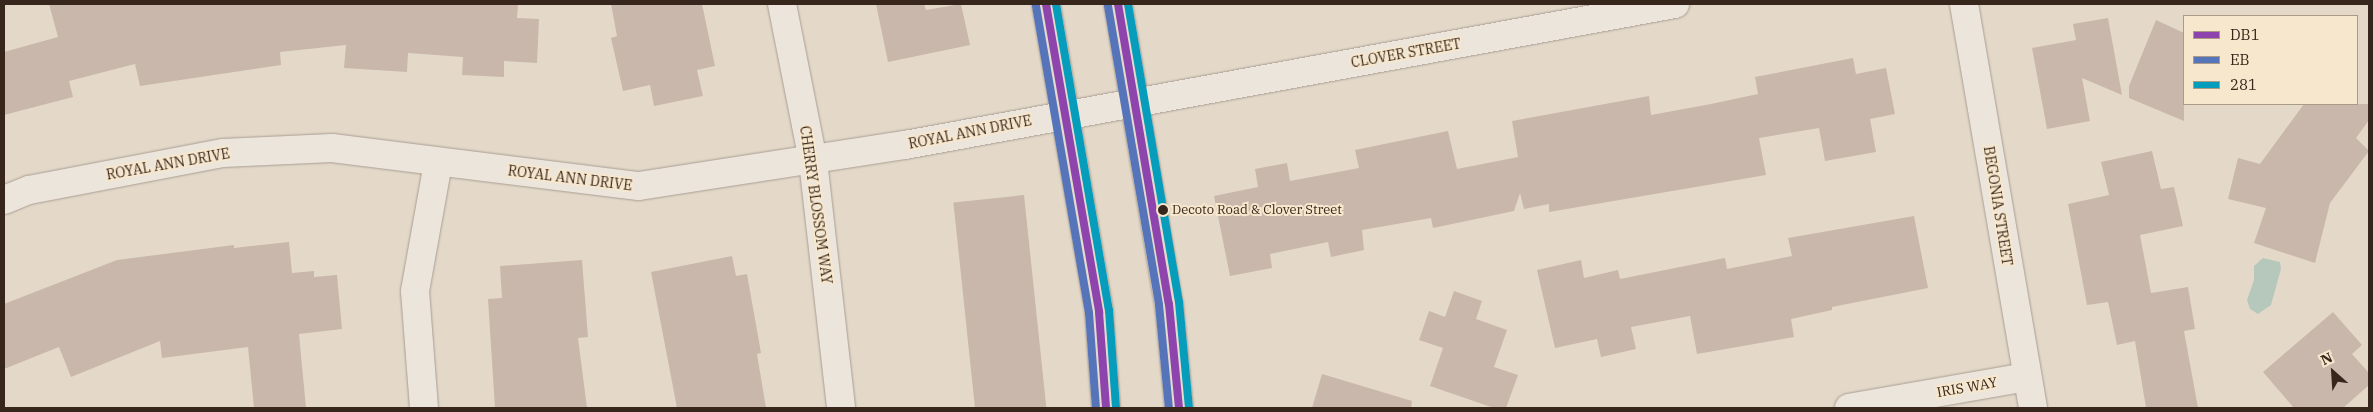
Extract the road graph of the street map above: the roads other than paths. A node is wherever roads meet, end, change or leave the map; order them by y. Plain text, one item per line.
1 (782, 4) edge
2 (1046, 4) edge
3 (1118, 4) edge
4 (1675, 4) edge
5 (1964, 4) edge
6 (1136, 102) junction
7 (1067, 114) junction
8 (813, 161) junction
9 (438, 163) junction
10 (4, 200) edge
11 (2026, 377) junction
12 (424, 408) edge
13 (840, 408) edge
14 (1106, 408) edge
15 (1179, 408) edge
16 (1849, 408) edge
17 (2033, 408) edge

1 - 8 street, CHERRY BLOSSOM WAY
2 - 7 main road
3 - 6 main road
4 - 6 street, CLOVER STREET
5 - 11 street, BEGONIA STREET
6 - 7 street, ROYAL ANN DRIVE
6 - 15 main road
7 - 8 street, ROYAL ANN DRIVE
7 - 14 main road
8 - 9 street, ROYAL ANN DRIVE
8 - 13 street, CHERRY BLOSSOM WAY
9 - 10 street, ROYAL ANN DRIVE
9 - 12 street
11 - 16 street, IRIS WAY
11 - 17 street, BEGONIA STREET

